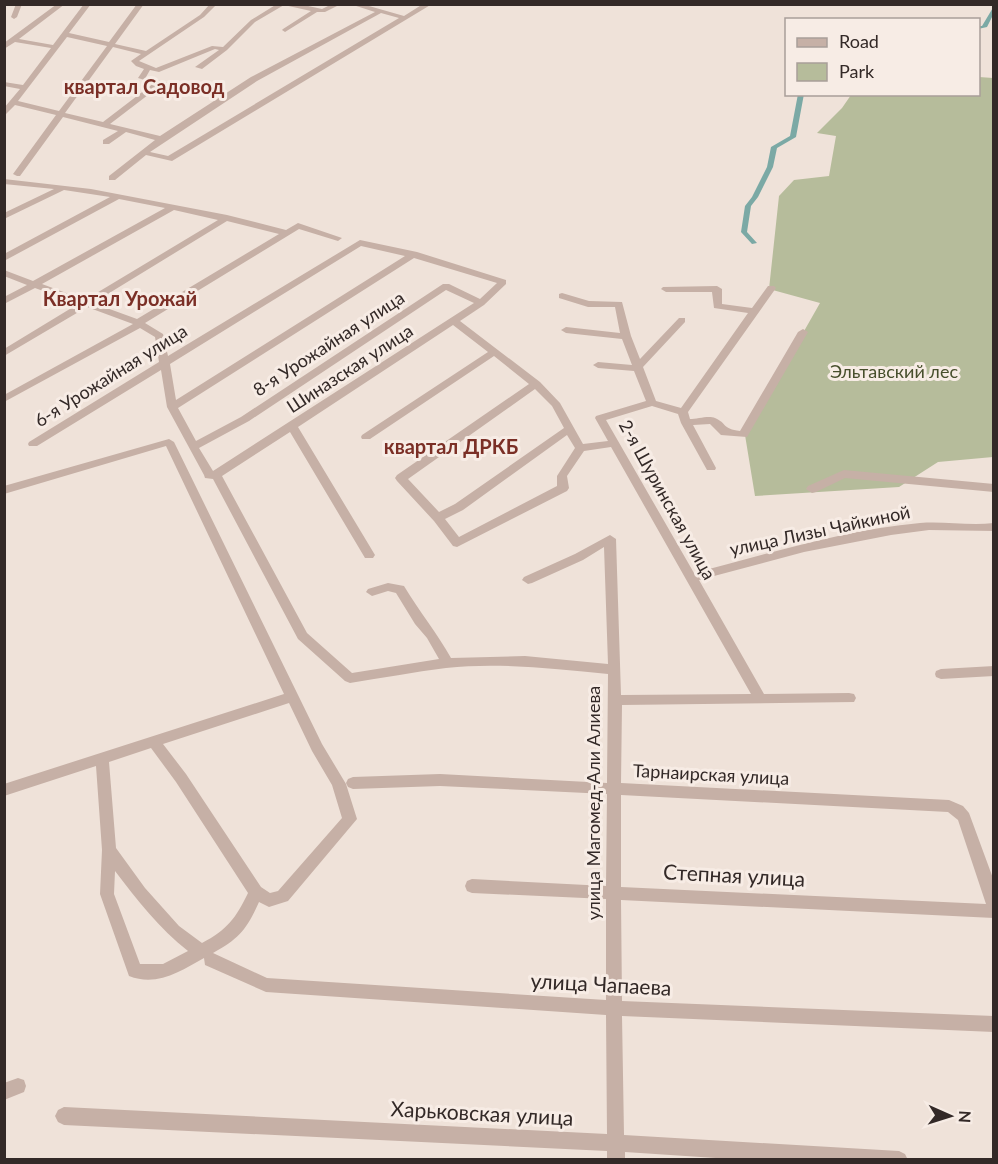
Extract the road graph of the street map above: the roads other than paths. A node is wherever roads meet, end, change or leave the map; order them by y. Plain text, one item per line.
1 (19, 4) edge
2 (62, 4) edge
3 (88, 4) edge
4 (141, 4) edge
5 (214, 4) edge
6 (284, 4) edge
7 (338, 4) edge
8 (353, 4) edge
9 (429, 4) edge
10 (319, 11) junction
11 (381, 11) junction
12 (14, 17) dead end
13 (406, 18) junction
14 (285, 30) dead end
15 (64, 34) junction
16 (15, 40) junction
17 (110, 45) junction
18 (4, 46) edge
19 (54, 47) junction
20 (225, 49) junction
21 (146, 53) junction
22 (148, 67) junction
23 (199, 67) dead end
24 (160, 82) junction
25 (4, 84) edge
26 (173, 85) dead end
27 (24, 87) junction
28 (13, 102) junction
29 (5, 114) edge
30 (60, 114) junction
31 (104, 125) junction
32 (124, 130) junction
33 (161, 139) junction
34 (106, 142) dead end
35 (143, 153) junction
36 (17, 174) dead end
37 (112, 178) dead end
38 (4, 181) edge
39 (62, 188) junction
40 (115, 198) junction
41 (171, 208) junction
42 (4, 217) edge
43 (227, 218) junction
44 (288, 233) junction
45 (338, 238) dead end
46 (414, 254) junction
47 (4, 258) edge
48 (4, 273) edge
49 (34, 283) junction
50 (771, 288) dead end
51 (666, 289) dead end
52 (562, 296) dead end
53 (4, 301) edge
54 (87, 303) junction
55 (481, 303) junction
56 (754, 311) junction
57 (682, 320) dead end
58 (454, 321) junction
59 (140, 323) junction
60 (566, 330) dead end
61 (803, 332) dead end
62 (626, 336) junction
63 (495, 351) junction
64 (4, 353) edge
65 (165, 363) junction
66 (597, 365) dead end
67 (638, 368) junction
68 (536, 384) junction
69 (4, 399) edge
70 (652, 403) junction
71 (172, 407) junction
72 (685, 417) junction
73 (292, 426) junction
74 (569, 429) junction
75 (366, 437) dead end
76 (614, 443) junction
77 (33, 444) dead end
78 (194, 446) junction
79 (580, 448) junction
80 (711, 468) dead end
81 (213, 475) junction
82 (993, 488) edge
83 (812, 489) dead end
84 (4, 490) edge
85 (438, 518) junction
86 (993, 526) edge
87 (369, 555) dead end
88 (690, 578) junction
89 (528, 580) dead end
90 (372, 592) dead end
91 (447, 663) junction
92 (614, 670) junction
93 (993, 670) edge
94 (941, 674) dead end
95 (292, 697) junction
96 (760, 698) junction
97 (849, 698) dead end
98 (615, 700) junction
99 (154, 742) junction
100 (102, 758) junction
101 (353, 783) dead end
102 (614, 789) junction
103 (4, 790) edge
104 (109, 850) junction
105 (472, 886) dead end
106 (613, 891) junction
107 (256, 892) junction
108 (993, 904) edge
109 (993, 911) edge
110 (206, 956) junction
111 (615, 1008) junction
112 (993, 1024) edge
113 (64, 1116) dead end
114 (616, 1151) edge
115 (899, 1160) edge

1 - 12 street
2 - 16 street
3 - 15 street
4 - 17 street
5 - 21 street
6 - 10 street
6 - 20 street
7 - 10 street
8 - 11 street
9 - 13 street
10 - 14 street
11 - 13 street
11 - 33 street
13 - 35 street
15 - 17 street
15 - 19 street
16 - 18 street
16 - 19 street
17 - 21 street
17 - 30 street
19 - 27 street
20 - 22 street
20 - 23 street
21 - 22 street
22 - 24 street
24 - 26 street
24 - 31 street
25 - 27 street
27 - 28 street
28 - 29 street
28 - 30 street
30 - 31 street
30 - 36 street
31 - 32 street
32 - 33 street
32 - 34 street
33 - 35 street
35 - 37 street
38 - 39 street
39 - 40 street
39 - 42 street
40 - 41 street
40 - 47 street
41 - 43 street
41 - 49 street
43 - 44 street
43 - 54 street
44 - 45 street
44 - 59 street
46 - 55 street, Шиназская улица
46 - 65 street, 6-я Урожайная улица
46 - 71 street
48 - 49 street
49 - 53 street
49 - 54 street
50 - 56 street
51 - 56 street
52 - 62 street
54 - 59 street
54 - 64 street
55 - 58 street, Шиназская улица
55 - 78 street, 8-я Урожайная улица
56 - 72 street
57 - 67 street
58 - 63 street
58 - 73 street, Шиназская улица
59 - 65 street
59 - 69 street
60 - 62 street
61 - 72 street, 2-я Шуринская улица
62 - 67 street
63 - 68 street
63 - 75 street
65 - 71 street
65 - 77 street, 6-я Урожайная улица
66 - 67 street
67 - 70 street
68 - 74 street
68 - 85 street
70 - 72 street, 2-я Шуринская улица
70 - 76 street, 2-я Шуринская улица
71 - 78 street
72 - 80 street
73 - 81 street, Шиназская улица
73 - 87 street
74 - 79 street
74 - 85 street
76 - 79 street
76 - 88 street, 2-я Шуринская улица
78 - 81 street
79 - 85 street
81 - 91 street
82 - 83 street
84 - 95 street
86 - 88 street, улица Лизы Чайкиной
88 - 96 street, 2-я Шуринская улица
89 - 92 street, улица Магомед-Али Алиева
90 - 91 street
91 - 92 street
92 - 98 street, улица Магомед-Али Алиева
93 - 94 street
95 - 99 street
95 - 107 street
96 - 97 street
96 - 98 street
98 - 102 street, улица Магомед-Али Алиева
99 - 100 street
99 - 107 street
100 - 103 street
100 - 104 street
101 - 102 street, Тарнаирская улица
102 - 106 street, улица Магомед-Али Алиева
102 - 108 street, Тарнаирская улица
104 - 110 street, улица Чапаева
104 - 110 street
105 - 106 street, Степная улица
106 - 109 street, Степная улица
106 - 111 street, улица Магомед-Али Алиева
107 - 110 street
110 - 111 street, улица Чапаева
111 - 112 street, улица Чапаева
111 - 114 street, улица Магомед-Али Алиева
113 - 114 street, Харьковская улица
114 - 115 street, Харьковская улица

